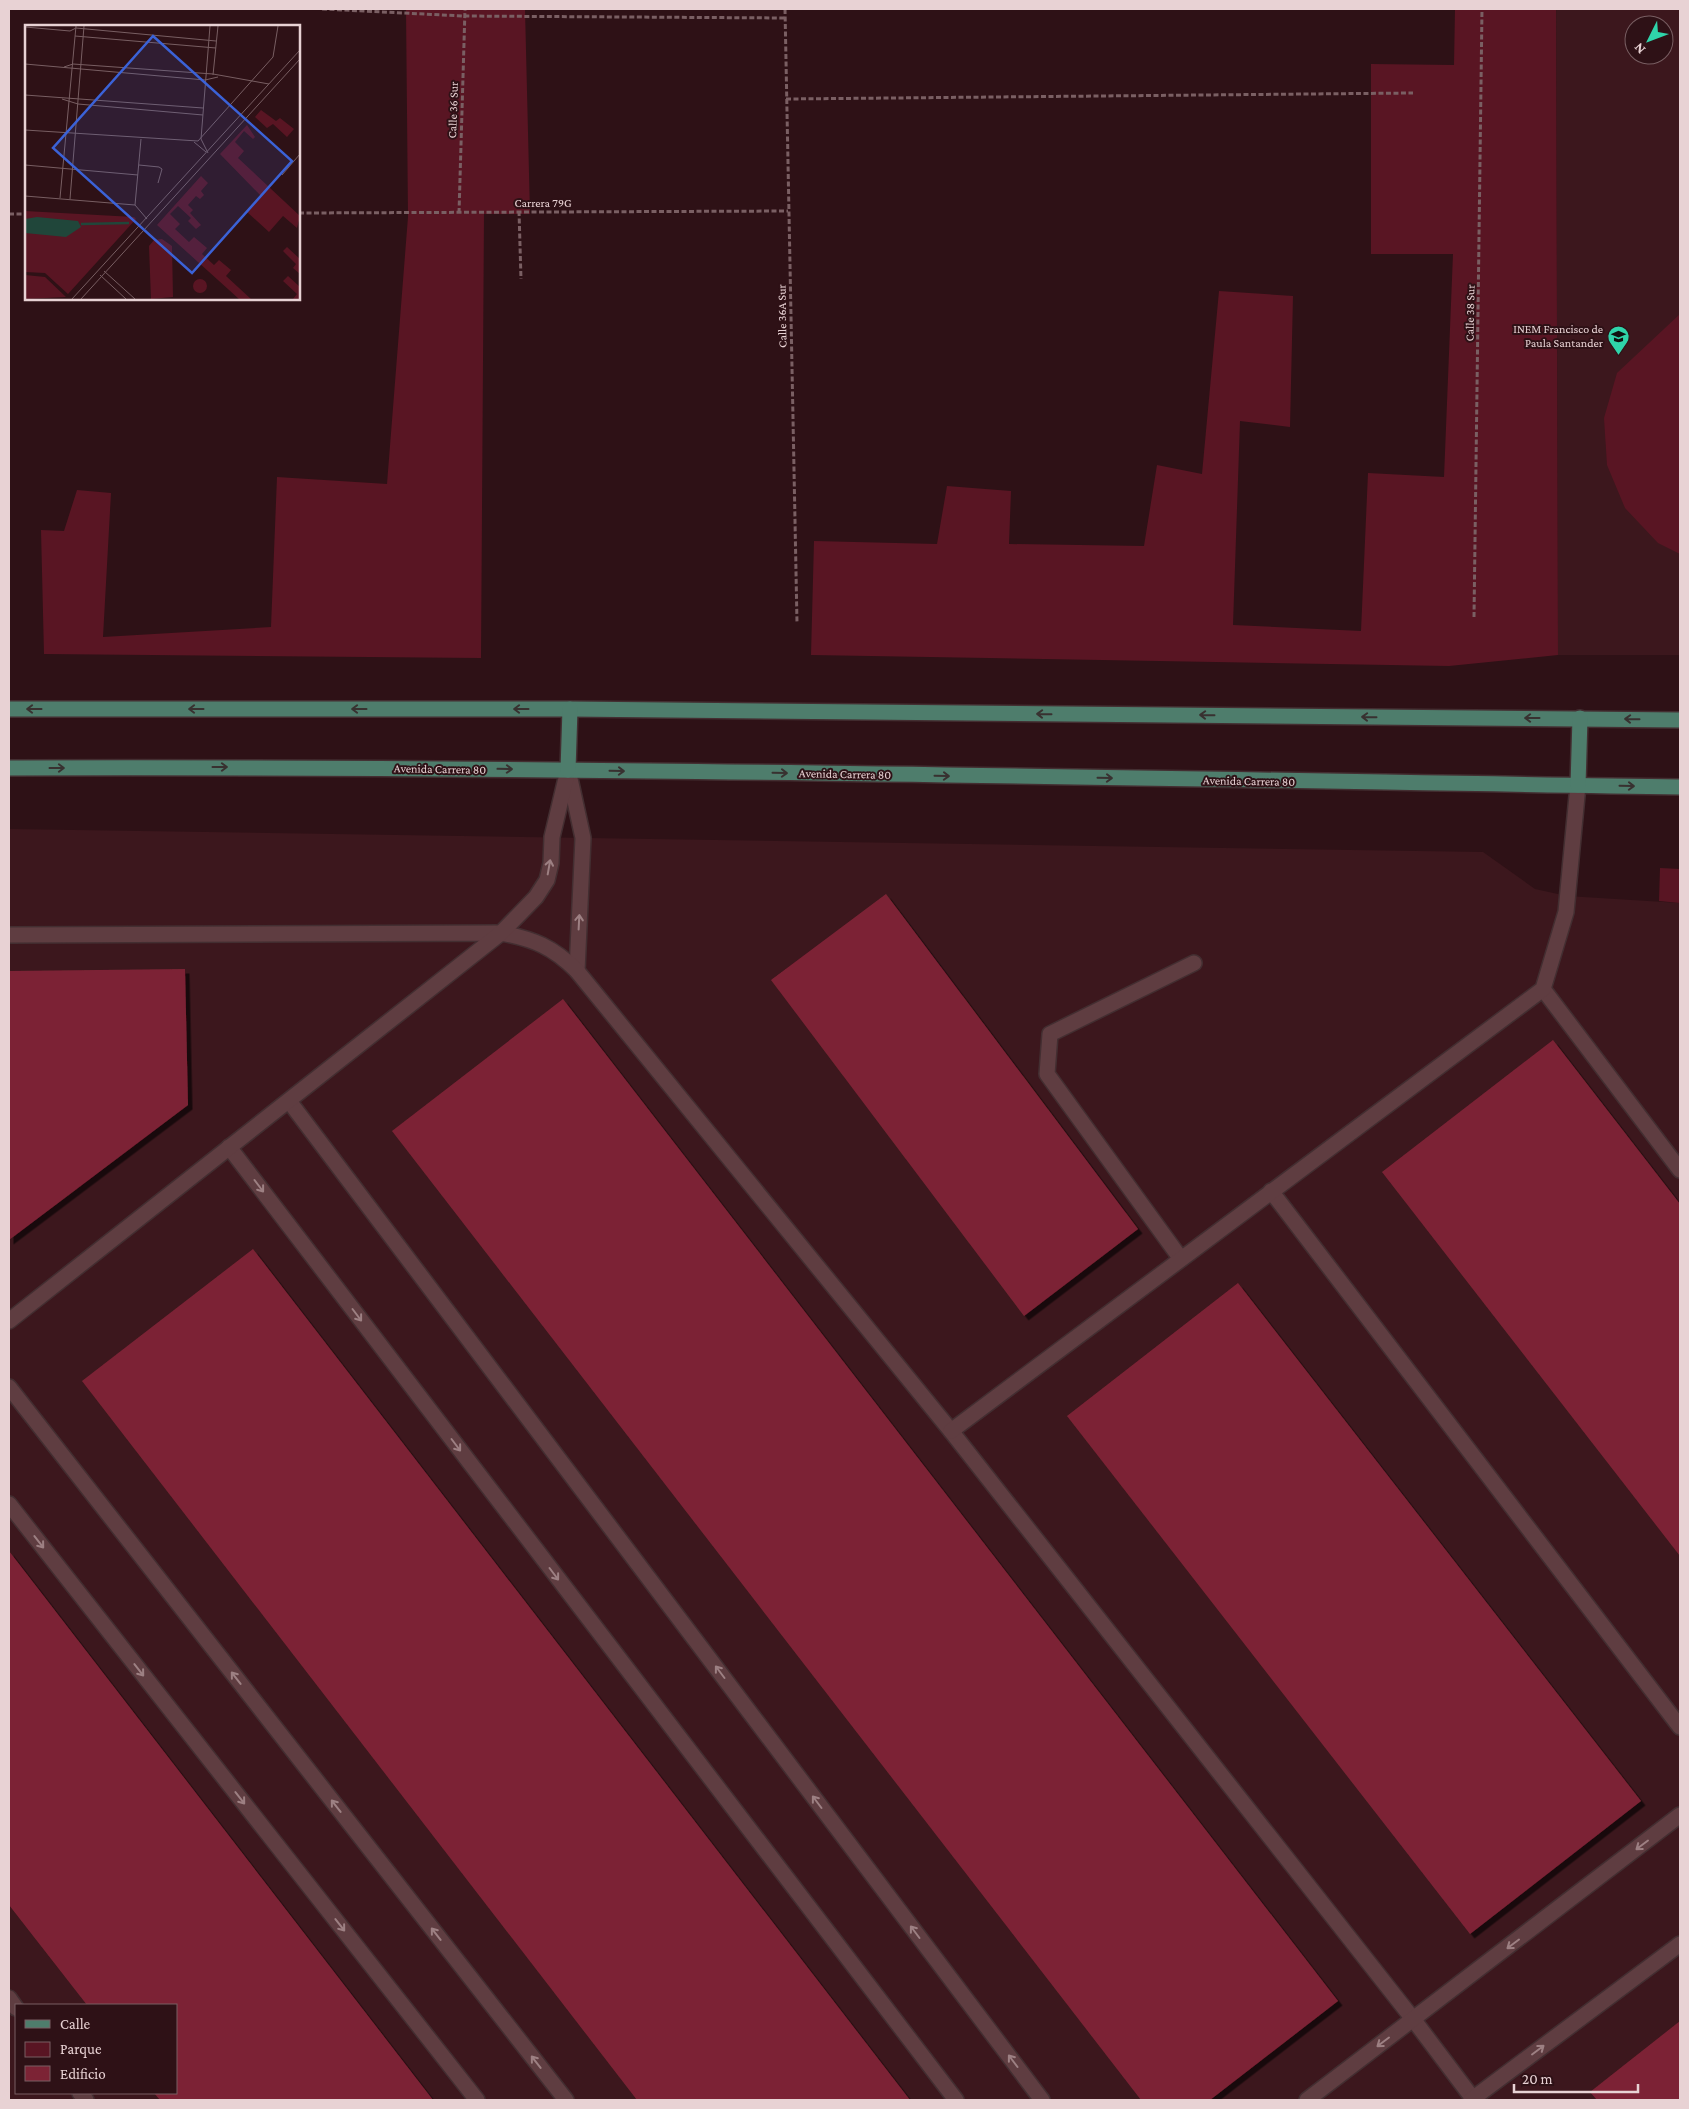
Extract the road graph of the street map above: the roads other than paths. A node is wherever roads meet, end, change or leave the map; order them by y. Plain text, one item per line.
1 (9, 709) edge
2 (570, 709) junction
3 (1580, 718) junction
4 (1680, 720) edge
5 (9, 768) edge
6 (568, 770) junction
7 (1578, 785) junction
8 (1680, 787) edge
9 (501, 933) junction
10 (9, 935) edge
11 (1194, 963) dead end
12 (577, 971) junction
13 (1543, 989) junction
14 (288, 1101) junction
15 (229, 1147) junction
16 (1680, 1170) edge
17 (1271, 1191) junction
18 (1181, 1259) junction
19 (9, 1321) edge
20 (9, 1387) edge
21 (952, 1431) junction
22 (9, 1504) edge
23 (1680, 1727) edge
24 (1680, 1815) edge
25 (1680, 1944) edge
26 (1413, 2020) junction
27 (477, 2100) edge
28 (566, 2100) edge
29 (956, 2100) edge
30 (1042, 2100) edge
31 (1307, 2100) edge
32 (1473, 2100) edge

2 -> 1 main road
3 -> 2 main road
2 - 6 main road
4 -> 3 main road
3 - 7 main road
5 -> 6 main road, Avenida Carrera 80
6 -> 7 main road, Avenida Carrera 80
9 -> 6 lane
12 -> 6 lane
7 -> 8 main road, Avenida Carrera 80
7 - 13 lane
9 - 10 lane
9 - 12 lane
9 - 14 lane
11 - 18 lane
12 - 21 lane
13 - 16 lane
13 - 17 lane
14 - 15 lane
30 -> 14 lane
15 - 19 lane
15 -> 29 lane
17 - 18 lane
17 - 23 lane
18 - 21 lane
28 -> 20 lane
21 - 26 lane
22 -> 27 lane
24 -> 26 lane
32 -> 25 lane
26 -> 31 lane
26 - 32 lane

